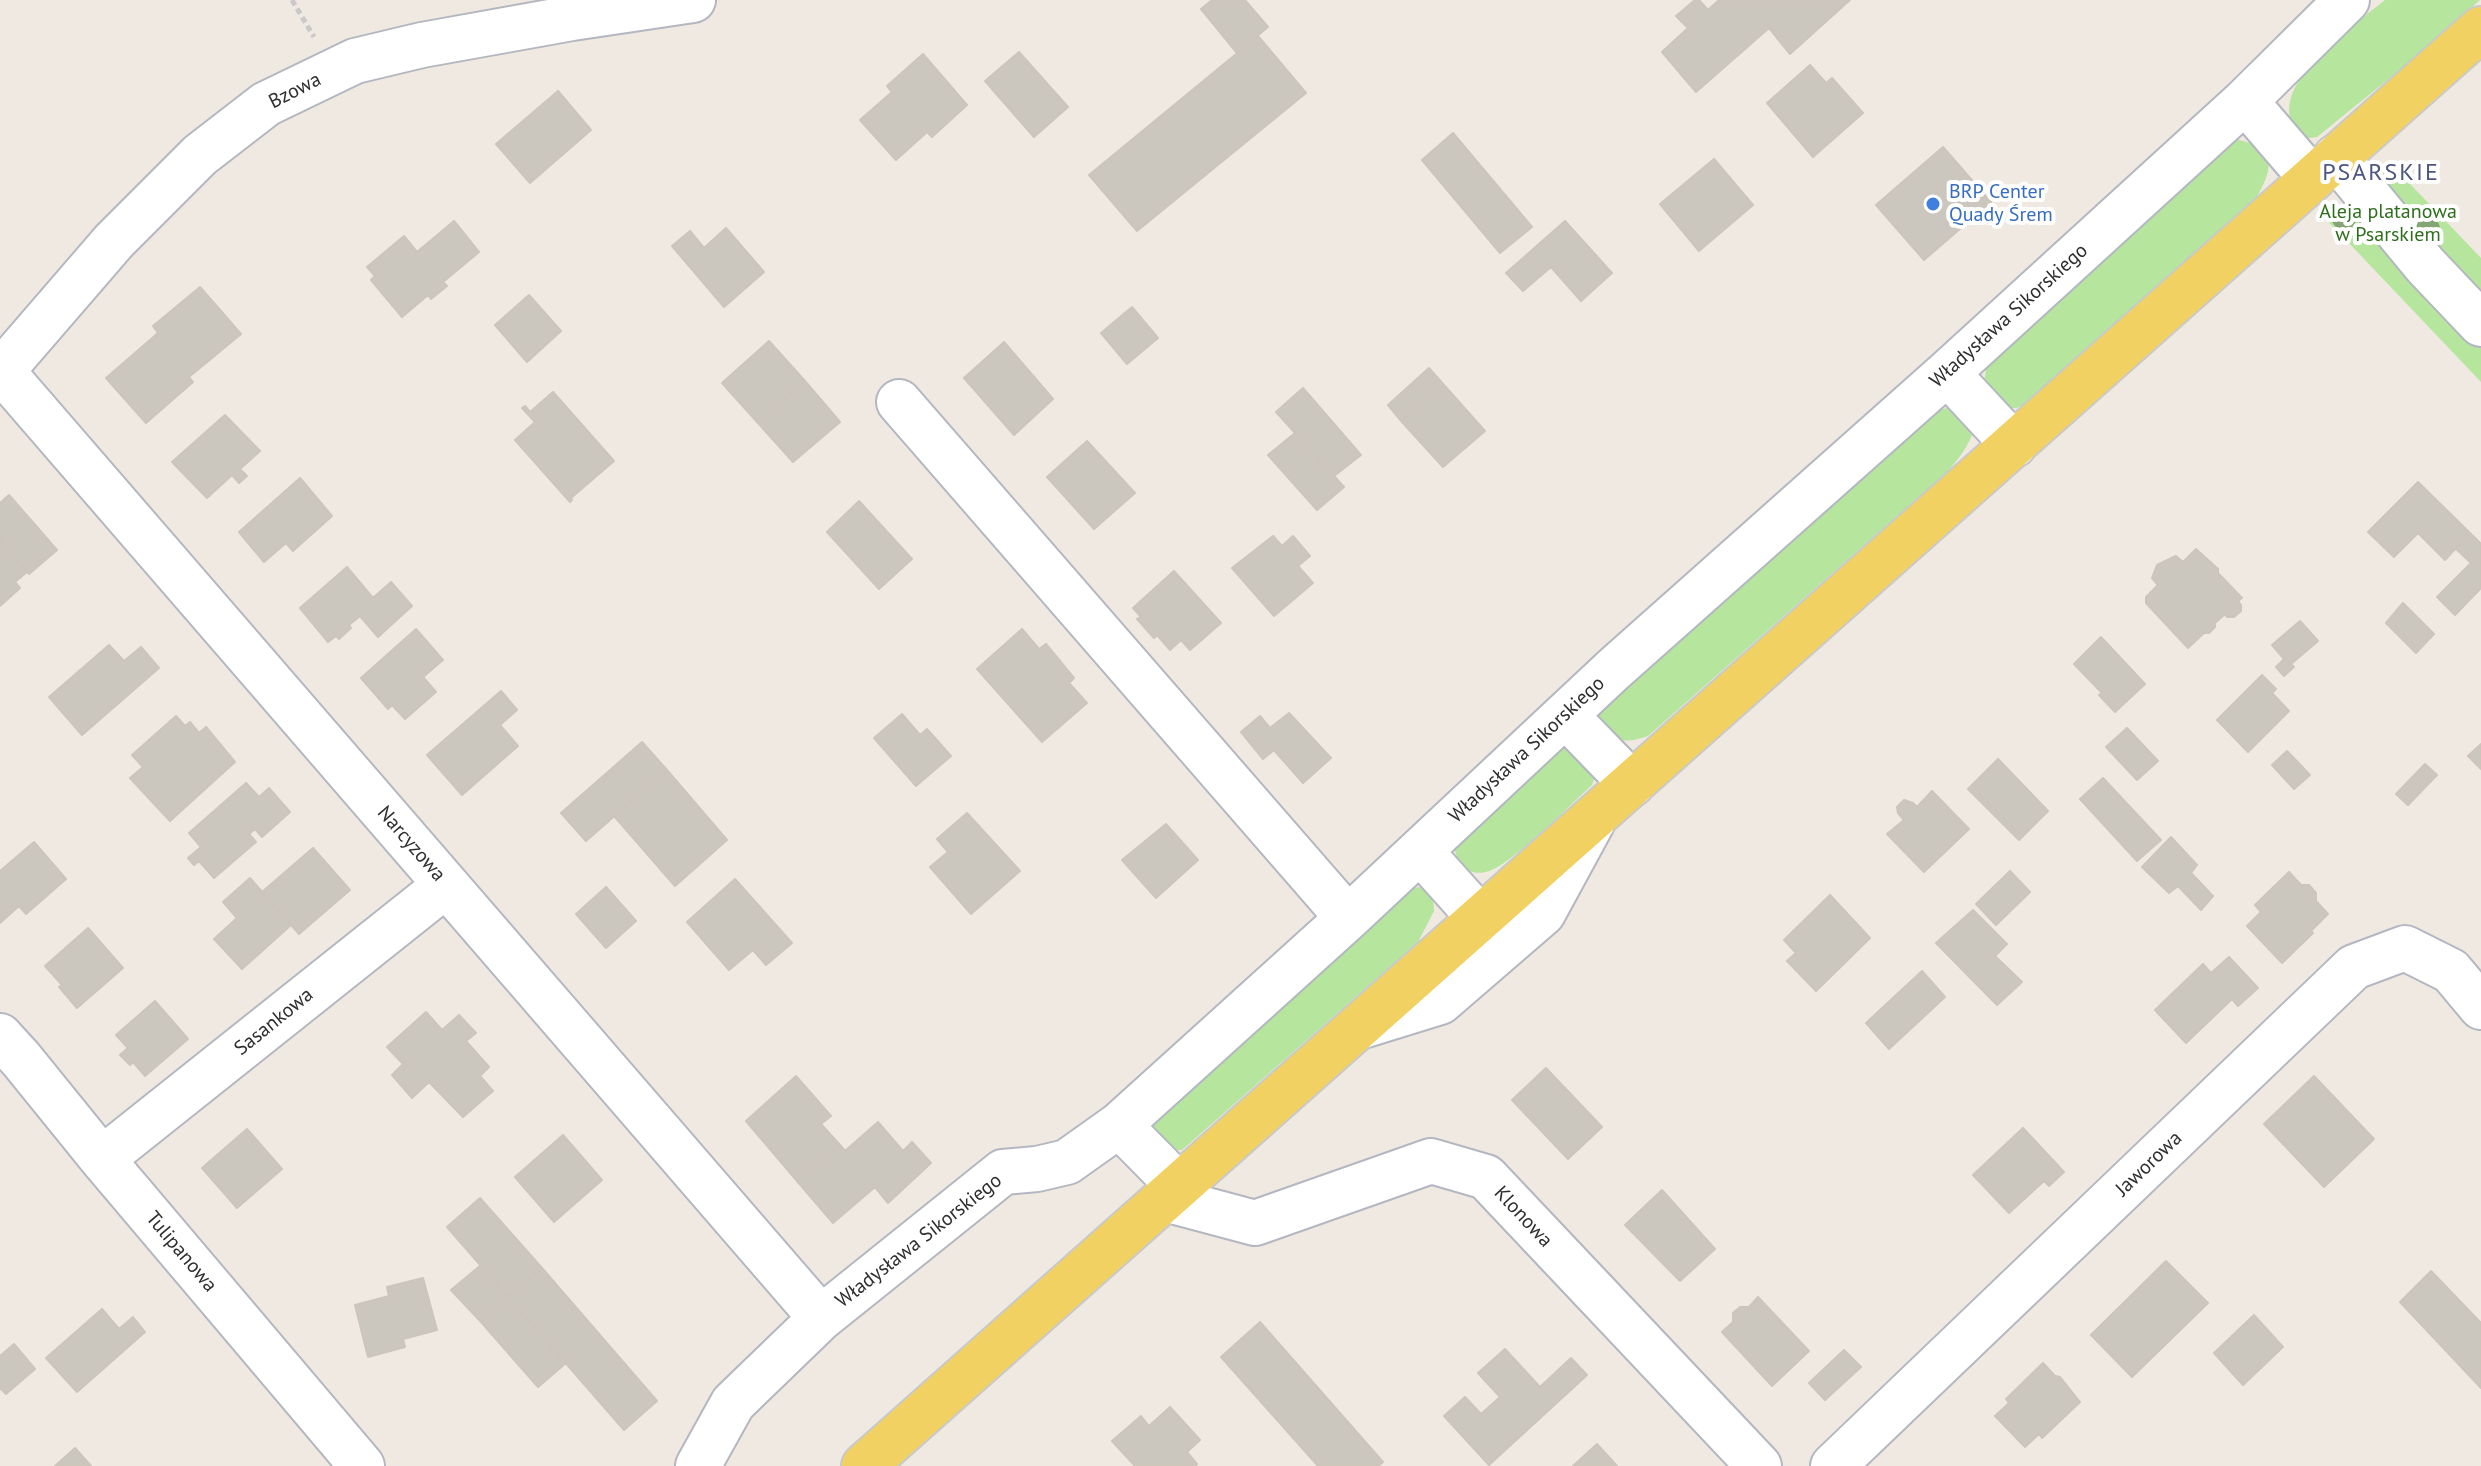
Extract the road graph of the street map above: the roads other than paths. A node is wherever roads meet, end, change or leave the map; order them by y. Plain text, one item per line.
1 (693, 0) edge
2 (2347, 0) edge
3 (2481, 29) edge
4 (2245, 101) junction
5 (2324, 168) junction
6 (2481, 324) edge
7 (1, 371) edge
8 (1947, 373) junction
9 (899, 402) dead end
10 (2014, 445) junction
11 (1565, 715) junction
12 (1632, 784) junction
13 (1594, 818) junction
14 (1420, 851) junction
15 (446, 885) junction
16 (1348, 918) junction
17 (1480, 918) junction
18 (2481, 1007) edge
19 (1359, 1027) junction
20 (7, 1058) edge
21 (1119, 1125) junction
22 (102, 1159) junction
23 (1172, 1193) junction
24 (821, 1318) junction
25 (362, 1466) edge
26 (698, 1466) edge
27 (864, 1466) edge
28 (1759, 1466) edge
29 (1833, 1466) edge

1 - 7 street, Bzowa
2 - 4 street, Władysława Sikorskiego
3 - 5 main road
4 - 5 street
4 - 8 street, Władysława Sikorskiego
5 - 6 street
5 - 10 main road
7 - 15 street, Narcyzowa
8 - 10 street
8 - 11 street, Władysława Sikorskiego
9 - 16 street
10 - 12 main road
11 - 12 street
11 - 14 street, Władysława Sikorskiego
12 - 13 main road
13 - 17 main road
13 - 19 street
14 - 16 street, Władysława Sikorskiego
14 - 17 street
15 - 22 street, Sasankowa
15 - 24 street, Narcyzowa
16 - 21 street, Władysława Sikorskiego
17 - 19 main road
18 - 29 street, Jaworowa
19 - 23 main road
20 - 22 street, Tulipanowa
21 - 23 street
21 - 24 street, Władysława Sikorskiego
22 - 25 street, Tulipanowa
23 - 27 main road
23 - 28 street, Klonowa
24 - 26 street, Władysława Sikorskiego

